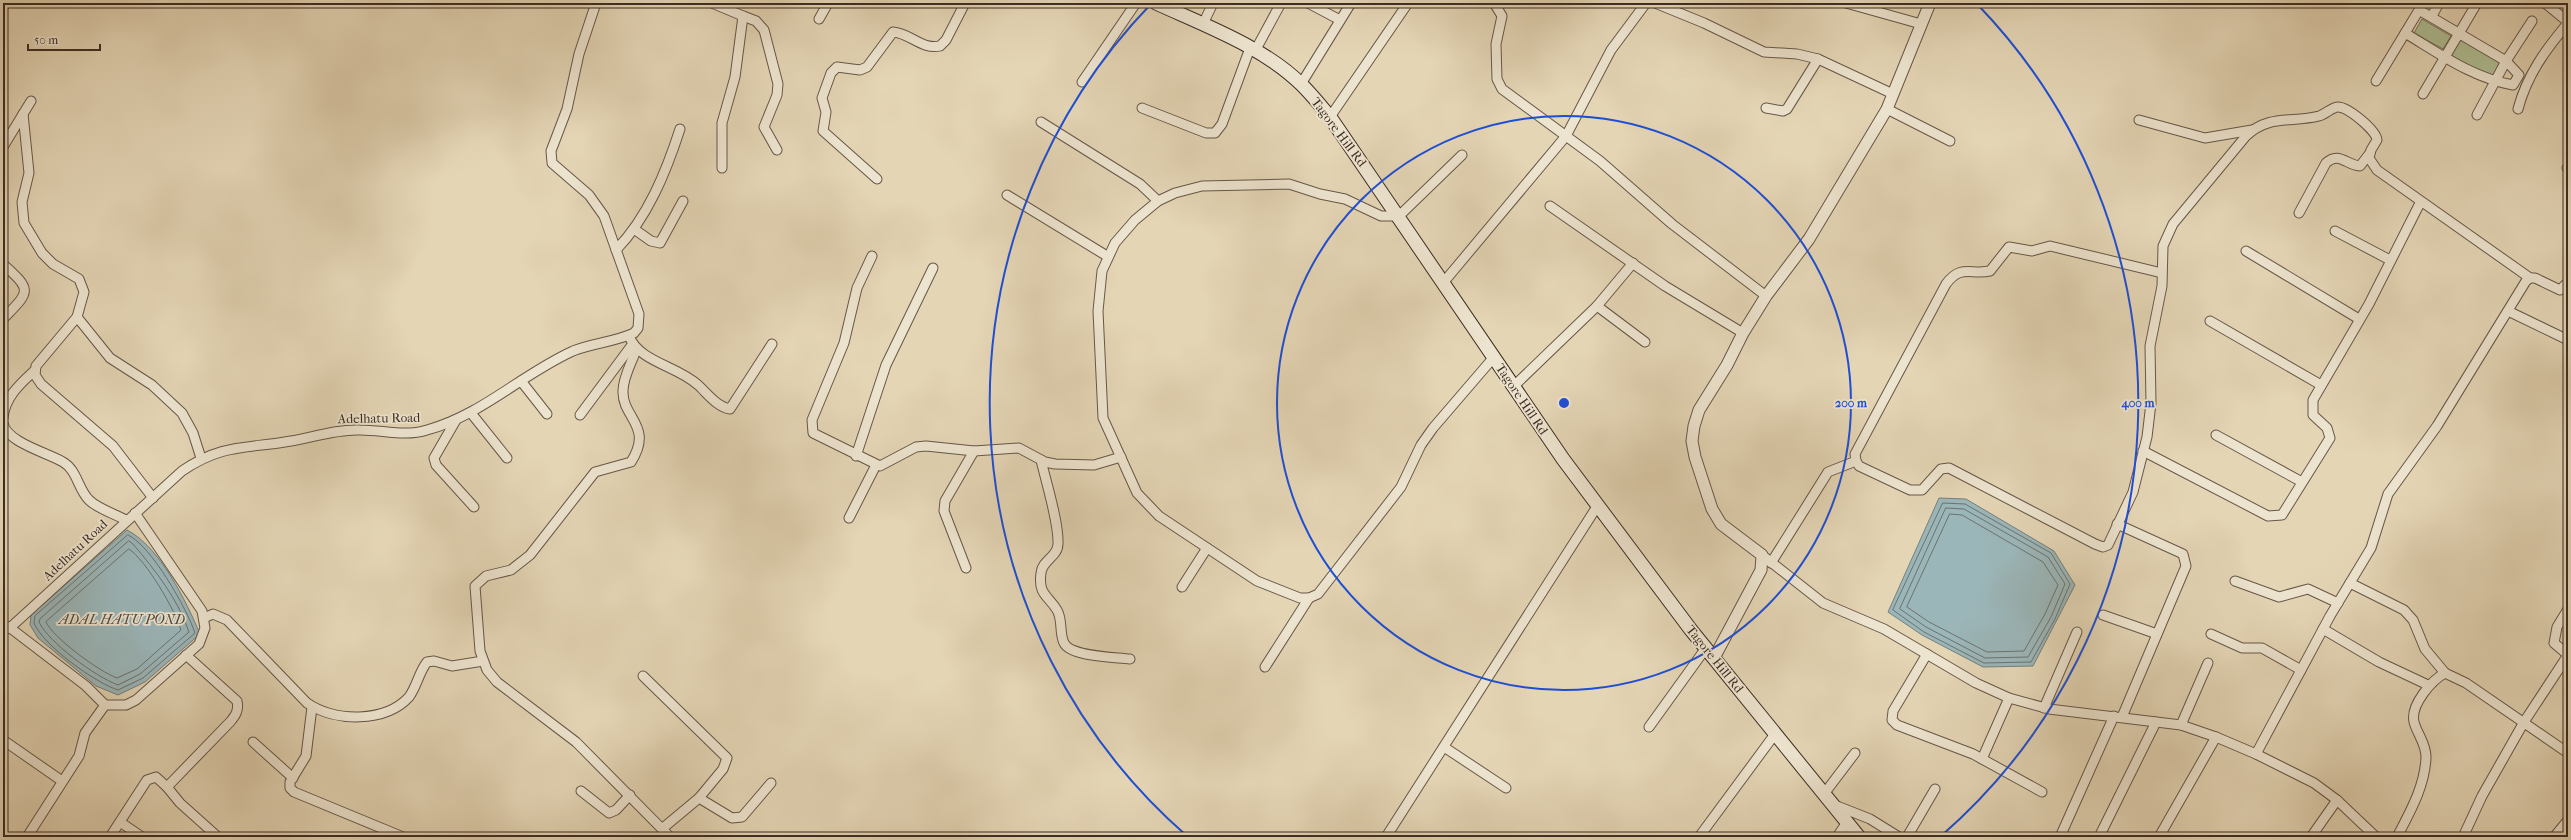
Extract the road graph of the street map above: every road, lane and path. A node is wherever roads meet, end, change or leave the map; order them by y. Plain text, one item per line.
1 (5, 3) edge
2 (596, 3) edge
3 (712, 3) edge
4 (828, 3) edge
5 (965, 3) edge
6 (1136, 3) edge
7 (1156, 3) edge
8 (1213, 3) edge
9 (1281, 3) edge
10 (1308, 3) edge
11 (1351, 3) edge
12 (1408, 3) edge
13 (1494, 3) edge
14 (1646, 3) edge
15 (1654, 3) edge
16 (1846, 3) edge
17 (1930, 3) edge
18 (2439, 3) edge
19 (2477, 3) edge
20 (2545, 3) edge
21 (3, 7) edge
22 (743, 16) junction
23 (2432, 16) junction
24 (819, 19) dead end
25 (1340, 20) junction
26 (2532, 20) dead end
27 (2568, 22) edge
28 (1203, 24) junction
29 (1921, 24) junction
30 (2405, 33) junction
31 (2457, 33) junction
32 (1253, 50) junction
33 (2444, 56) junction
34 (1818, 59) junction
35 (2506, 61) junction
36 (2376, 81) dead end
37 (2515, 81) junction
38 (1082, 82) dead end
39 (2495, 82) junction
40 (1301, 84) junction
41 (2524, 88) junction
42 (1892, 94) junction
43 (2423, 94) dead end
44 (31, 101) dead end
45 (1142, 108) dead end
46 (1766, 108) dead end
47 (2518, 108) dead end
48 (1886, 109) junction
49 (23, 114) junction
50 (2477, 115) dead end
51 (1330, 117) junction
52 (2139, 120) dead end
53 (1041, 122) dead end
54 (680, 129) dead end
55 (2252, 130) junction
56 (1566, 136) junction
57 (1950, 141) dead end
58 (3, 147) edge
59 (777, 150) dead end
60 (2370, 153) junction
61 (1462, 155) dead end
62 (722, 168) dead end
63 (877, 179) dead end
64 (1007, 195) dead end
65 (683, 201) dead end
66 (1158, 201) junction
67 (2420, 203) junction
68 (1550, 206) dead end
69 (2299, 213) dead end
70 (1399, 216) junction
71 (634, 230) junction
72 (2335, 231) dead end
73 (616, 250) junction
74 (2246, 251) dead end
75 (872, 256) dead end
76 (1107, 256) junction
77 (2390, 260) junction
78 (1633, 263) junction
79 (3, 264) edge
80 (933, 268) dead end
81 (2162, 273) junction
82 (2530, 278) junction
83 (1443, 282) junction
84 (2568, 282) edge
85 (1766, 296) junction
86 (1597, 306) junction
87 (2508, 311) junction
88 (77, 317) junction
89 (2359, 319) junction
90 (3, 320) edge
91 (2210, 321) dead end
92 (1743, 333) junction
93 (2568, 340) edge
94 (1645, 342) dead end
95 (632, 344) junction
96 (772, 344) dead end
97 (1494, 357) junction
98 (34, 370) junction
99 (521, 381) junction
100 (2321, 385) junction
101 (1514, 386) junction
102 (471, 413) junction
103 (548, 414) dead end
104 (580, 414) dead end
105 (3, 418) edge
106 (456, 420) junction
107 (3, 422) edge
108 (2216, 435) dead end
109 (2143, 451) junction
110 (974, 452) junction
111 (856, 456) junction
112 (1121, 457) junction
113 (201, 458) junction
114 (507, 458) dead end
115 (1042, 460) junction
116 (1856, 461) junction
117 (876, 465) junction
118 (2302, 482) junction
119 (153, 498) junction
120 (1598, 505) junction
121 (474, 507) dead end
122 (135, 513) junction
123 (849, 518) dead end
124 (126, 520) junction
125 (2117, 524) junction
126 (1207, 548) junction
127 (1762, 555) junction
128 (1771, 563) junction
129 (966, 568) dead end
130 (2235, 581) dead end
131 (2350, 582) junction
132 (1182, 587) dead end
133 (1309, 598) junction
134 (2338, 603) junction
135 (2568, 609) edge
136 (2102, 615) dead end
137 (204, 618) junction
138 (6, 629) edge
139 (2323, 629) junction
140 (2077, 632) dead end
141 (2157, 634) junction
142 (2211, 634) dead end
143 (1710, 653) junction
144 (1927, 654) junction
145 (2568, 654) edge
146 (186, 655) junction
147 (1130, 659) dead end
148 (483, 661) junction
149 (2208, 663) dead end
150 (1264, 667) dead end
151 (2301, 670) junction
152 (2445, 673) junction
153 (643, 676) dead end
154 (2428, 685) junction
155 (2009, 698) junction
156 (105, 705) junction
157 (312, 707) junction
158 (2044, 708) junction
159 (2118, 716) junction
160 (2156, 722) junction
161 (2524, 722) junction
162 (2181, 725) junction
163 (1649, 727) dead end
164 (1775, 734) junction
165 (2216, 737) junction
166 (3, 740) edge
167 (253, 742) dead end
168 (1444, 747) junction
169 (1854, 753) dead end
170 (2256, 754) junction
171 (2568, 754) edge
172 (1982, 759) junction
173 (293, 778) junction
174 (62, 781) junction
175 (771, 783) dead end
176 (166, 787) junction
177 (1506, 788) dead end
178 (1935, 789) dead end
179 (581, 791) dead end
180 (2042, 792) dead end
181 (630, 794) junction
182 (699, 798) junction
183 (1828, 799) junction
184 (2337, 800) junction
185 (2568, 820) edge
186 (120, 822) junction
187 (1847, 822) junction
188 (663, 828) junction
189 (27, 837) edge
190 (110, 837) edge
191 (142, 837) edge
192 (218, 837) edge
193 (403, 837) edge
194 (670, 837) edge
195 (1386, 837) edge
196 (1699, 837) edge
197 (1837, 837) edge
198 (1859, 837) edge
199 (1899, 837) edge
200 (1907, 837) edge
201 (2060, 837) edge
202 (2099, 837) edge
203 (2160, 837) edge
204 (2311, 837) edge
205 (2376, 837) edge
206 (2397, 837) edge
207 (2463, 837) edge
208 (2554, 837) edge

1 - 21 street
2 - 73 street
3 - 22 street
4 - 24 street
5 - 63 street
6 - 38 street
7 - 28 main road, Tagore Hill Rd
8 - 28 street
9 - 32 street
10 - 25 street
11 - 25 street
12 - 51 street
13 - 56 street
14 - 56 street
15 - 34 street
16 - 29 street
17 - 29 street
18 - 23 street
19 - 31 street
20 - 27 street
22 - 59 street
22 - 62 street
23 - 30 street
23 - 31 street
25 - 40 street
26 - 35 street
27 - 41 street
28 - 32 main road, Tagore Hill Rd
29 - 42 street
30 - 33 street
30 - 36 street
31 - 33 street
31 - 35 street
32 - 40 main road, Tagore Hill Rd
32 - 45 street
33 - 39 street
33 - 43 street
34 - 42 street
34 - 46 street
35 - 37 street
35 - 39 street
37 - 39 street
37 - 41 street
39 - 50 street
40 - 51 main road, Tagore Hill Rd
41 - 47 street
42 - 48 street
44 - 49 street
48 - 57 street
48 - 85 street
49 - 58 street
49 - 88 street
51 - 70 main road, Tagore Hill Rd
52 - 55 street
53 - 66 street
54 - 71 street
55 - 60 street
55 - 81 street
56 - 83 street
56 - 85 street
60 - 67 street
60 - 69 street
61 - 70 street
64 - 76 street
65 - 71 street
66 - 70 street
66 - 76 street
67 - 77 street
67 - 82 street
68 - 78 street
70 - 83 main road, Tagore Hill Rd
71 - 73 street
72 - 77 street
73 - 95 street
74 - 89 street
75 - 111 street
76 - 112 street
77 - 89 street
78 - 86 street
78 - 92 street
79 - 90 street
80 - 111 street
81 - 109 street
81 - 116 street
82 - 84 street
82 - 87 street
83 - 97 main road, Tagore Hill Rd
85 - 92 street
86 - 94 street
86 - 101 street
87 - 93 street
87 - 131 street
88 - 98 street
88 - 113 street
89 - 100 street
91 - 100 street
92 - 127 street
95 - 96 street
95 - 99 street, Adelhatu Road
95 - 104 street
95 - 148 street
97 - 101 main road, Tagore Hill Rd
97 - 133 street
98 - 105 street
98 - 119 street
99 - 102 street, Adelhatu Road
99 - 103 street
100 - 118 street
101 - 120 main road, Tagore Hill Rd
102 - 106 street, Adelhatu Road
102 - 114 street
106 - 113 street, Adelhatu Road
106 - 121 street
107 - 124 street
108 - 118 street
109 - 118 street
109 - 125 street
110 - 115 street
110 - 117 street
110 - 129 street
111 - 117 street
112 - 115 street
112 - 126 street
113 - 119 street, Adelhatu Road
115 - 147 street
116 - 125 street
116 - 128 street
117 - 123 street
119 - 122 street, Adelhatu Road
120 - 143 main road, Tagore Hill Rd
120 - 168 street
122 - 124 street, Adelhatu Road
122 - 137 street
124 - 138 street, Adelhatu Road
125 - 141 street
126 - 132 street
126 - 133 street
127 - 128 street
127 - 143 street
128 - 144 street
130 - 134 street
131 - 134 street
131 - 152 street
133 - 150 street
134 - 139 street
135 - 145 street
136 - 141 street
137 - 146 street
137 - 157 street
138 - 156 street
139 - 151 street
139 - 154 street
140 - 158 street
141 - 159 street
142 - 151 street
143 - 163 street
143 - 164 main road, Tagore Hill Rd
144 - 155 street
144 - 172 street
145 - 161 street
146 - 156 street
146 - 176 street
148 - 157 street
148 - 181 street
149 - 162 street
151 - 170 street
152 - 154 street
152 - 161 street
153 - 182 street
154 - 206 street
155 - 158 street
155 - 172 street
156 - 174 street
157 - 173 street
158 - 159 street
159 - 160 street
159 - 201 street
160 - 162 street
160 - 202 street
161 - 171 street
161 - 207 street
162 - 165 street
164 - 183 main road, Tagore Hill Rd
164 - 196 street
165 - 170 street
165 - 203 street
166 - 174 street
167 - 173 street
168 - 177 street
168 - 195 street
169 - 183 street
170 - 184 street
172 - 180 street
173 - 193 street
174 - 189 street
175 - 182 street
176 - 186 street
176 - 192 street
178 - 200 street
179 - 181 street
181 - 188 street
182 - 188 street
183 - 187 main road, Tagore Hill Rd
183 - 199 street
184 - 204 street
184 - 205 street
185 - 208 street
186 - 190 street
186 - 191 street
187 - 197 street
187 - 198 main road, Tagore Hill Rd
188 - 194 street

